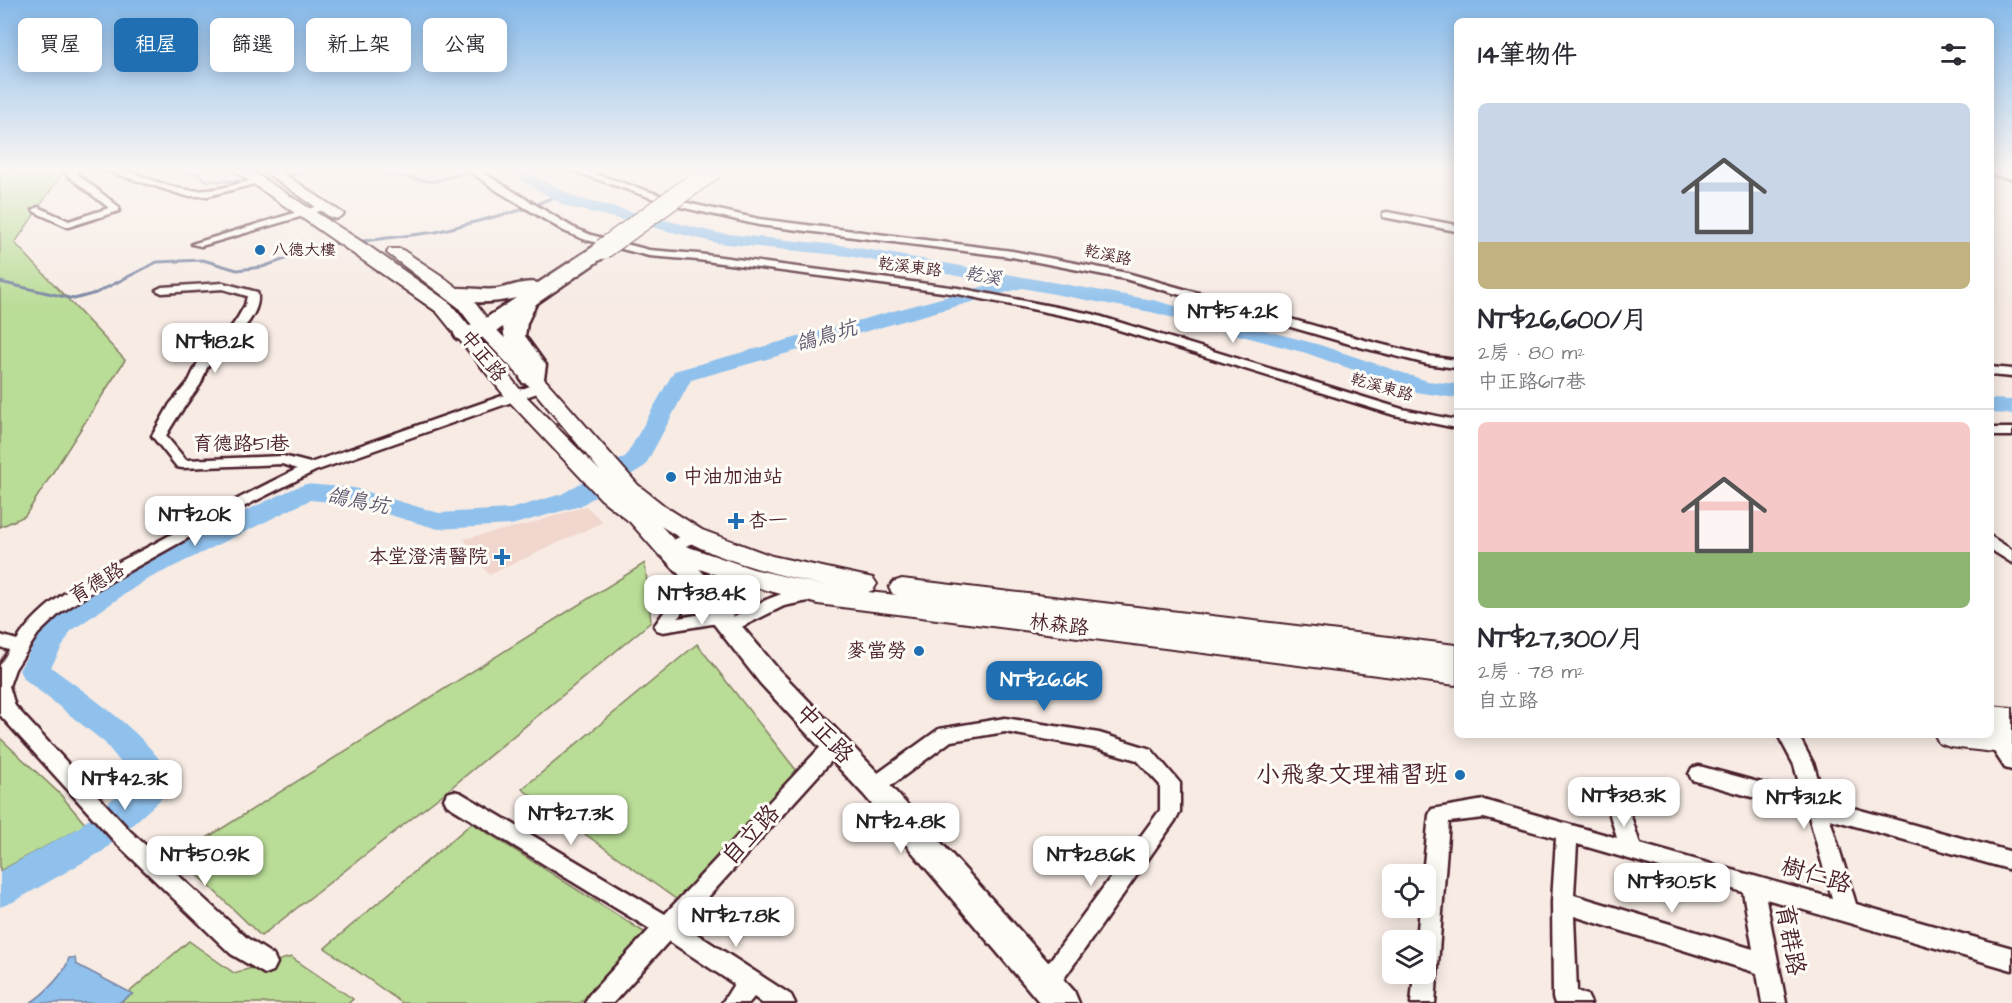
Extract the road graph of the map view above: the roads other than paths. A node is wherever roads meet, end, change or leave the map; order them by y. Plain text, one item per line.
1 (51, 216) edge
2 (94, 216) edge
3 (294, 216) edge
4 (309, 216) edge
5 (334, 216) edge
6 (545, 216) edge
7 (640, 216) edge
8 (644, 216) edge
9 (732, 216) edge
10 (1391, 216) edge
11 (1454, 228) edge
12 (366, 243) junction
13 (197, 244) dead end
14 (595, 249) junction
15 (162, 290) dead end
16 (457, 294) junction
17 (529, 296) junction
18 (476, 328) junction
19 (1454, 364) edge
20 (1994, 371) edge
21 (2012, 373) edge
22 (537, 383) junction
23 (515, 396) junction
24 (1454, 424) edge
25 (1994, 432) edge
26 (2012, 432) edge
27 (310, 468) junction
28 (599, 471) junction
29 (618, 490) junction
30 (693, 536) junction
31 (1994, 544) edge
32 (668, 549) junction
33 (2012, 558) edge
34 (696, 579) junction
35 (818, 595) junction
36 (725, 622) junction
37 (0, 641) edge
38 (20, 647) junction
39 (1454, 655) edge
40 (1454, 674) edge
41 (1790, 738) edge
42 (835, 744) junction
43 (1699, 774) dead end
44 (874, 787) junction
45 (1613, 792) dead end
46 (454, 799) dead end
47 (1817, 805) junction
48 (1567, 833) junction
49 (1631, 850) junction
50 (2012, 861) edge
51 (1753, 886) junction
52 (1563, 902) junction
53 (1847, 913) junction
54 (667, 927) junction
55 (2012, 959) edge
56 (264, 963) dead end
57 (1768, 965) junction
58 (751, 982) junction
59 (1054, 994) edge
60 (1778, 1001) edge
61 (597, 1003) edge
62 (734, 1003) edge
63 (783, 1003) edge
64 (1423, 1003) edge
65 (1579, 1003) edge

1 - 2 street
3 - 13 street
4 - 12 main road
5 - 12 main road, 中正路
6 - 24 street, 乾溪東路
7 - 14 highway
8 - 14 highway, bridge
9 - 19 street, 乾溪路
10 - 11 street
12 - 16 main road, 中正路
12 - 18 main road, 中正路
14 - 17 highway
15 - 27 street, 育德路51巷
16 - 17 highway
16 - 18 main road, 中正路
17 - 18 highway
17 - 22 highway
18 - 22 main road, 中正路
18 - 23 main road, 中正路
20 - 21 street
22 - 23 street, 育德路
22 - 28 main road, 中正路
23 - 27 street, 育德路
23 - 28 main road, 中正路
25 - 26 street
27 - 38 street, 育德路
28 - 29 main road
29 - 30 main road
29 - 32 main road, 中正路
30 - 32 street
30 - 39 main road, 林森路
31 - 33 street
32 - 34 street, 中正路
32 - 35 main road, 林森路
34 - 36 street, 中正路
34 - 36 street
35 - 36 street
35 - 40 main road, 林森路
36 - 42 street, 中正路
37 - 38 street
38 - 56 street, 育德路
41 - 47 street
42 - 44 street, 中正路
42 - 54 street, 自立路
43 - 47 street
44 - 59 street, 中正路
44 - 59 street
45 - 49 street
46 - 54 street
47 - 50 street
47 - 53 street
48 - 49 street, 樹仁路
48 - 52 street
48 - 64 street, 樹仁路
49 - 51 street, 樹仁路
51 - 53 street, 樹仁路
51 - 57 street, 育群路
52 - 57 street
52 - 65 street
53 - 55 street, 樹仁路
54 - 58 street
54 - 61 street, 自立路
57 - 60 street, 育群路
58 - 62 street
58 - 63 street

